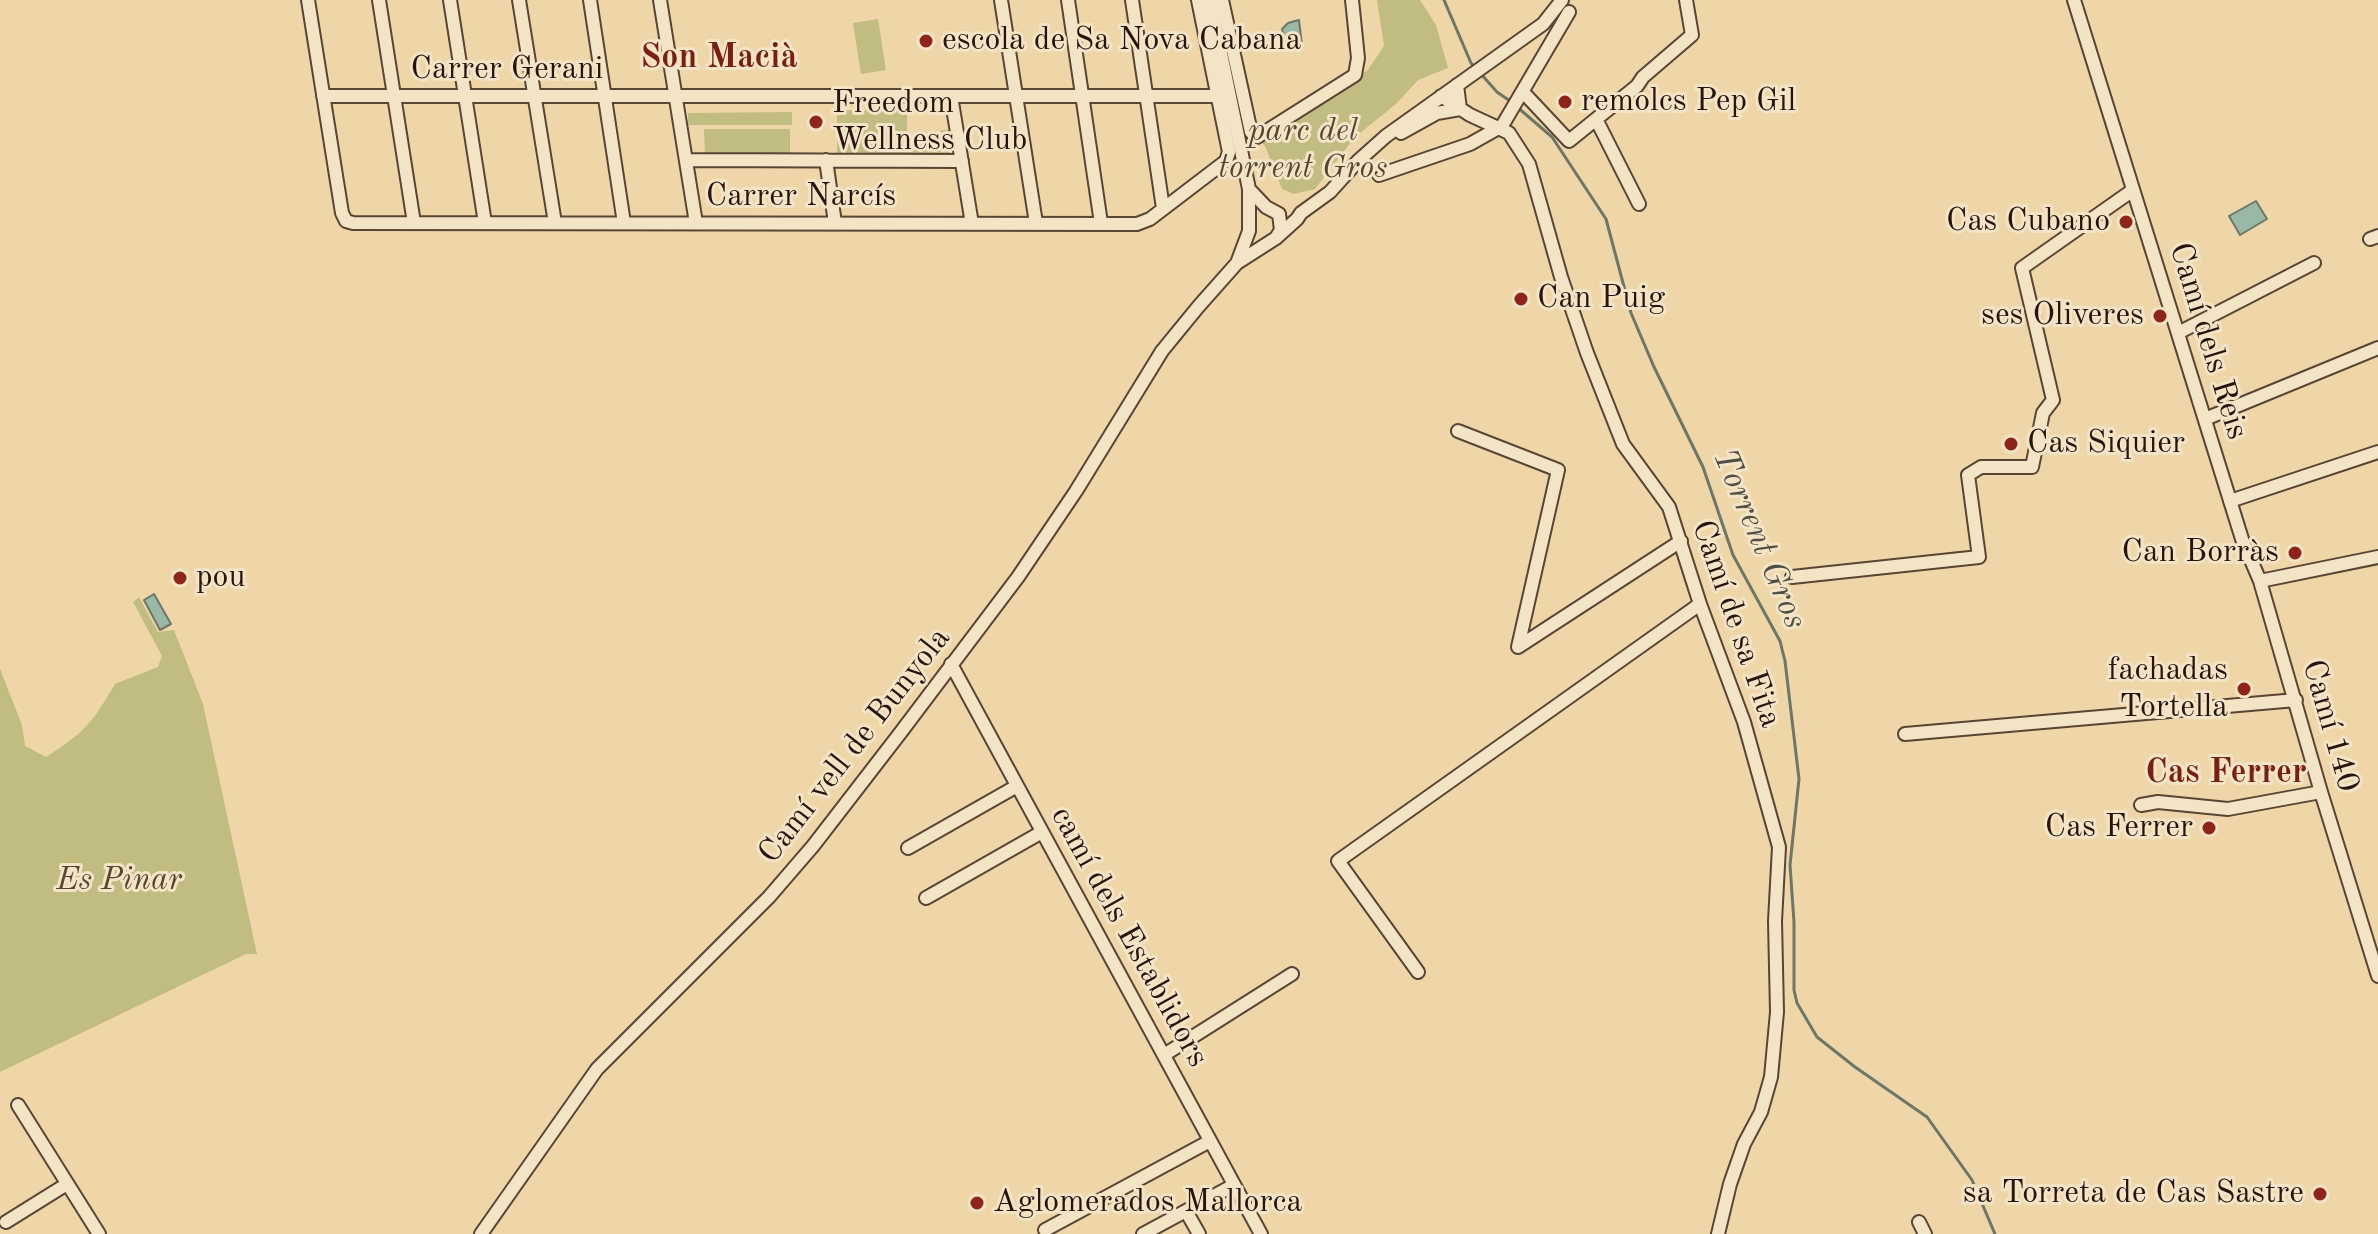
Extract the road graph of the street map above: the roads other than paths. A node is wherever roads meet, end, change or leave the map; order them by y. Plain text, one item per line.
1 (308, 0) edge
2 (379, 0) edge
3 (450, 0) edge
4 (519, 0) edge
5 (590, 0) edge
6 (660, 0) edge
7 (1001, 0) edge
8 (1068, 0) edge
9 (1132, 0) edge
10 (1198, 0) edge
11 (1210, 0) edge
12 (1222, 0) edge
13 (1352, 0) edge
14 (1686, 0) edge
15 (2074, 0) edge
16 (1566, 6) edge
17 (1457, 85) junction
18 (1523, 92) junction
19 (323, 96) junction
20 (393, 96) junction
21 (465, 96) junction
22 (534, 96) junction
23 (606, 96) junction
24 (677, 96) junction
25 (951, 96) junction
26 (1015, 96) junction
27 (1084, 96) junction
28 (1147, 96) junction
29 (1219, 96) junction
30 (1441, 96) junction
31 (1460, 109) junction
32 (1596, 119) junction
33 (1496, 129) junction
34 (1386, 136) junction
35 (688, 160) junction
36 (826, 160) junction
37 (962, 161) junction
38 (1379, 175) dead end
39 (1249, 189) junction
40 (2133, 190) junction
41 (1639, 204) dead end
42 (1266, 207) junction
43 (1163, 208) junction
44 (1301, 213) junction
45 (1279, 214) junction
46 (1250, 216) junction
47 (414, 223) junction
48 (485, 223) junction
49 (555, 223) junction
50 (624, 223) junction
51 (696, 223) junction
52 (835, 223) junction
53 (1036, 223) junction
54 (1101, 223) junction
55 (972, 224) junction
56 (1249, 231) junction
57 (1274, 239) junction
58 (1237, 263) junction
59 (2314, 263) dead end
60 (2178, 333) junction
61 (2378, 348) edge
62 (2205, 419) junction
63 (1458, 431) dead end
64 (2378, 452) edge
65 (2230, 501) junction
66 (1681, 541) junction
67 (2378, 557) edge
68 (1792, 577) dead end
69 (2260, 581) junction
70 (1700, 604) junction
71 (951, 664) junction
72 (2296, 700) junction
73 (1905, 734) dead end
74 (1017, 786) junction
75 (2321, 792) junction
76 (2141, 805) dead end
77 (1042, 832) junction
78 (908, 848) dead end
79 (926, 898) dead end
80 (1418, 972) dead end
81 (1292, 974) dead end
82 (2378, 976) edge
83 (1164, 1055) junction
84 (18, 1105) dead end
85 (1210, 1141) junction
86 (67, 1184) junction
87 (1234, 1185) junction
88 (1186, 1211) junction
89 (6, 1222) dead end
90 (1045, 1230) dead end
91 (99, 1234) edge
92 (481, 1234) edge
93 (1143, 1234) edge
94 (1199, 1234) edge
95 (1261, 1234) edge
96 (1718, 1234) edge

1 - 19 street
2 - 20 street
3 - 21 street
4 - 22 street
5 - 23 street
6 - 24 street
7 - 26 street
8 - 27 street
9 - 28 street
10 - 29 street
11 - 39 street
12 - 13 street
14 - 32 street
15 - 40 street, Camí dels Reis
16 - 17 street, Camí vell de Bunyola
16 - 18 street, Camí vell de Bunyola
17 - 30 street, Camí vell de Bunyola
17 - 31 street
18 - 32 street
18 - 33 street, Camí vell de Bunyola
19 - 20 street, Carrer Gerani
19 - 47 street, Carrer Narcís
20 - 21 street, Carrer Gerani
20 - 47 street
21 - 22 street, Carrer Gerani
21 - 48 street
22 - 23 street, Carrer Gerani
22 - 49 street
23 - 24 street, Carrer Gerani
23 - 50 street
24 - 25 street, Carrer Gerani
24 - 35 street
25 - 26 street, Carrer Gerani
25 - 37 street
26 - 27 street, Carrer Gerani
26 - 53 street
27 - 28 street, Carrer Gerani
27 - 54 street
28 - 29 street, Carrer Gerani
28 - 43 street
29 - 43 street, Carrer Narcís
30 - 31 street, Camí de sa Fita
30 - 34 street, Camí vell de Bunyola
31 - 33 street, Camí de sa Fita
31 - 34 street
32 - 41 street
33 - 38 street, Camí vell de Bunyola
33 - 66 street, Camí de sa Fita
34 - 44 street, Camí vell de Bunyola
35 - 36 street
35 - 51 street
36 - 37 street
36 - 52 street
37 - 55 street
39 - 42 street
39 - 46 street
40 - 60 street, Camí dels Reis
40 - 68 street
42 - 45 street
42 - 46 street
43 - 54 street, Carrer Narcís
44 - 45 street
44 - 57 street, Camí vell de Bunyola
45 - 57 street
46 - 56 street
47 - 48 street, Carrer Narcís
48 - 49 street, Carrer Narcís
49 - 50 street, Carrer Narcís
50 - 51 street, Carrer Narcís
51 - 52 street, Carrer Narcís
52 - 55 street, Carrer Narcís
53 - 54 street, Carrer Narcís
53 - 55 street, Carrer Narcís
56 - 57 street
56 - 58 street, Camí vell de Bunyola
57 - 58 street, Camí vell de Bunyola
58 - 71 street, Camí vell de Bunyola
59 - 60 street
60 - 62 street, Camí dels Reis
61 - 62 street
62 - 65 street, Camí dels Reis
63 - 66 street
64 - 65 street
65 - 69 street, Camí dels Reis
66 - 70 street, Camí de sa Fita
67 - 69 street
69 - 72 street, Camí 140
70 - 80 street
70 - 96 street, Camí de sa Fita
71 - 74 street, camí dels Establidors
71 - 92 street, Camí vell de Bunyola
72 - 73 street
72 - 75 street, Camí 140
74 - 77 street, camí dels Establidors
74 - 78 street
75 - 76 street
75 - 82 street, Camí 140
77 - 79 street
77 - 83 street, camí dels Establidors
81 - 83 street
83 - 85 street, camí dels Establidors
84 - 86 street
85 - 87 street, camí dels Establidors
85 - 90 street
86 - 89 street
86 - 91 street
87 - 88 street
87 - 95 street, camí dels Establidors
88 - 93 street
88 - 94 street

